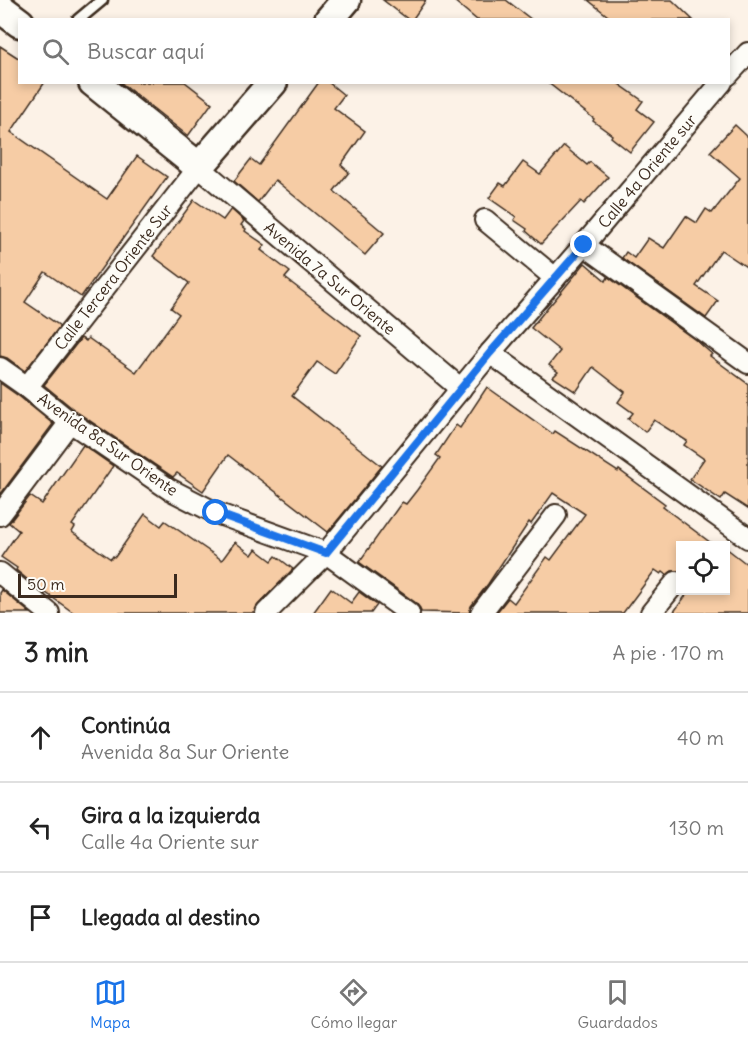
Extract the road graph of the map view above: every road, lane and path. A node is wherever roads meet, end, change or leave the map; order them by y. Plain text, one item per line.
1 (102, 0) edge
2 (346, 0) edge
3 (0, 8) edge
4 (80, 18) edge
5 (331, 18) edge
6 (18, 22) edge
7 (748, 53) edge
8 (730, 74) edge
9 (95, 84) edge
10 (271, 84) edge
11 (720, 84) edge
12 (199, 168) junction
13 (485, 220) dead end
14 (584, 245) junction
15 (555, 278) junction
16 (490, 353) junction
17 (748, 363) edge
18 (0, 368) edge
19 (27, 387) junction
20 (461, 388) junction
21 (70, 422) junction
22 (0, 515) edge
23 (556, 515) dead end
24 (748, 538) edge
25 (326, 553) junction
26 (0, 573) edge
27 (676, 582) dead end
28 (49, 613) edge
29 (266, 613) edge
30 (408, 613) edge
31 (481, 613) edge
32 (651, 613) edge

1 - 4 lane
2 - 5 main road
3 - 6 main road
7 - 8 street
9 - 12 main road
10 - 12 main road
11 - 14 street, Calle 4a Oriente sur
12 - 19 street, Calle Tercera Oriente Sur
12 - 20 street, Avenida 7a Sur Oriente
13 - 15 street
14 - 15 street, Calle 4a Oriente sur
14 - 17 street
15 - 16 street, Calle 4a Oriente sur
16 - 20 street, Calle 4a Oriente sur
16 - 24 street
18 - 19 street, Avenida 8a Sur Oriente
19 - 21 street, Avenida 8a Sur Oriente
20 - 25 street, Calle 4a Oriente sur
21 - 22 street
21 - 25 street, Avenida 8a Sur Oriente
23 - 31 street
25 - 29 street, Calle 4a Oriente sur
25 - 30 street, Avenida 8a Sur Oriente
26 - 28 street
27 - 32 street

